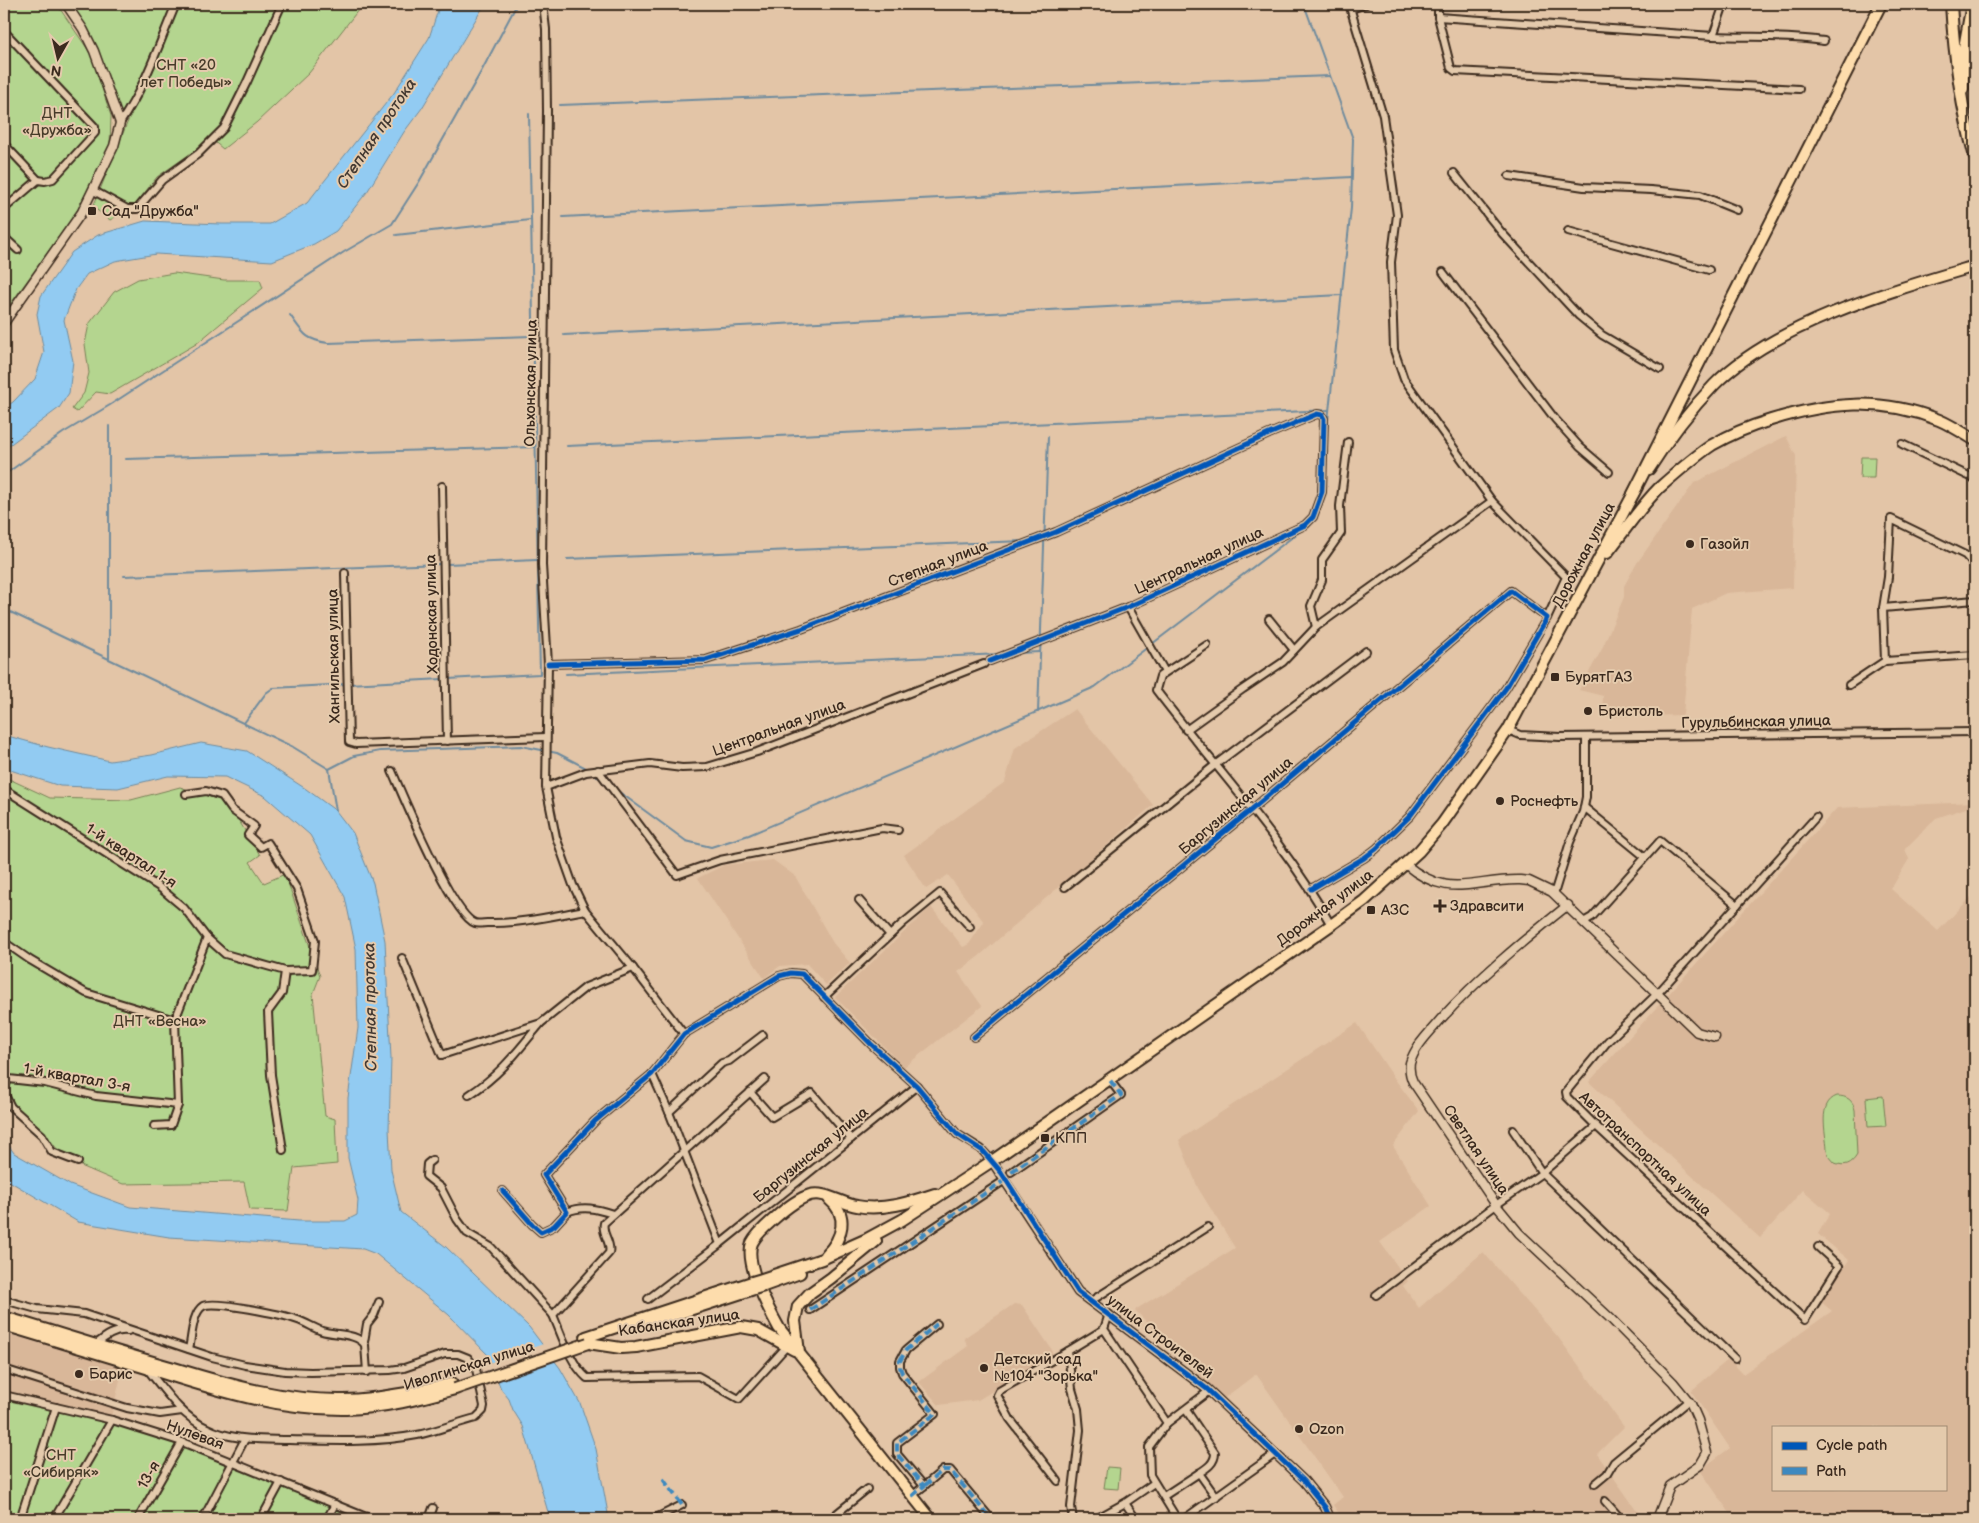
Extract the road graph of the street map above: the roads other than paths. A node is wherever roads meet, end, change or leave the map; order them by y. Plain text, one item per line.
1 (66, 4) edge
2 (176, 4) edge
3 (282, 4) edge
4 (543, 4) edge
5 (1366, 4) edge
6 (1438, 4) edge
7 (1724, 4) edge
8 (1881, 4) edge
9 (1951, 4) edge
10 (1972, 4) edge
11 (1350, 6) edge
12 (1438, 17) junction
13 (4, 31) edge
14 (1713, 36) junction
15 (1824, 41) dead end
16 (1799, 89) dead end
17 (1962, 105) junction
18 (120, 123) junction
19 (4, 144) edge
20 (1975, 157) edge
21 (1454, 173) dead end
22 (1509, 176) dead end
23 (38, 180) junction
24 (94, 191) junction
25 (4, 209) edge
26 (1738, 210) dead end
27 (1568, 230) dead end
28 (4, 236) edge
29 (18, 250) dead end
30 (1975, 266) edge
31 (1709, 270) dead end
32 (1443, 272) dead end
33 (4, 323) edge
34 (1660, 369) dead end
35 (1318, 414) joint
36 (1975, 440) edge
37 (1348, 442) dead end
38 (1902, 444) dead end
39 (1609, 472) dead end
40 (1975, 479) edge
41 (442, 486) dead end
42 (1633, 494) junction
43 (1492, 502) junction
44 (1975, 566) edge
45 (346, 573) dead end
46 (1590, 573) junction
47 (1975, 600) edge
48 (1128, 607) junction
49 (1883, 608) junction
50 (1547, 618) junction
51 (1269, 619) dead end
52 (1316, 627) junction
53 (1207, 646) dead end
54 (1294, 650) junction
55 (1366, 651) dead end
56 (1975, 655) edge
57 (1885, 661) junction
58 (548, 664) junction
59 (1165, 672) junction
60 (1849, 685) dead end
61 (1186, 730) junction
62 (1508, 730) junction
63 (1975, 732) edge
64 (546, 737) junction
65 (1586, 737) junction
66 (447, 741) junction
67 (1215, 765) junction
68 (598, 770) junction
69 (392, 771) dead end
70 (546, 788) junction
71 (4, 789) edge
72 (186, 794) dead end
73 (1584, 807) junction
74 (1251, 810) junction
75 (1816, 817) dead end
76 (898, 830) dead end
77 (1645, 857) junction
78 (1405, 864) junction
79 (1064, 887) dead end
80 (1311, 889) junction
81 (1554, 894) junction
82 (859, 900) dead end
83 (1568, 905) junction
84 (1737, 905) junction
85 (585, 910) junction
86 (1585, 922) junction
87 (1331, 925) junction
88 (970, 927) dead end
89 (890, 935) junction
90 (207, 938) junction
91 (4, 942) edge
92 (402, 958) dead end
93 (633, 968) junction
94 (285, 971) junction
95 (1658, 993) junction
96 (824, 997) junction
97 (175, 1020) junction
98 (540, 1023) junction
99 (684, 1034) junction
100 (763, 1035) dead end
101 (1715, 1036) dead end
102 (974, 1037) dead end
103 (652, 1074) junction
104 (1108, 1078) junction
105 (764, 1079) dead end
106 (4, 1086) edge
107 (918, 1086) junction
108 (750, 1092) junction
109 (4, 1093) edge
110 (469, 1095) dead end
111 (178, 1105) junction
112 (669, 1112) junction
113 (154, 1126) dead end
114 (1596, 1126) junction
115 (1513, 1130) dead end
116 (852, 1139) junction
117 (283, 1150) dead end
118 (684, 1151) junction
119 (432, 1160) dead end
120 (992, 1161) junction
121 (78, 1162) dead end
122 (1011, 1172) dead end
123 (1542, 1173) junction
124 (1005, 1180) junction
125 (951, 1189) junction
126 (503, 1190) dead end
127 (826, 1196) junction
128 (1496, 1204) junction
129 (567, 1212) junction
130 (612, 1214) junction
131 (902, 1220) junction
132 (1208, 1227) dead end
133 (876, 1241) junction
134 (720, 1244) junction
135 (1818, 1247) dead end
136 (822, 1259) junction
137 (758, 1284) junction
138 (1376, 1295) dead end
139 (648, 1299) dead end
140 (4, 1300) edge
141 (1091, 1301) junction
142 (380, 1302) dead end
143 (810, 1310) dead end
144 (553, 1314) junction
145 (1109, 1314) junction
146 (4, 1317) edge
147 (4, 1324) edge
148 (937, 1324) dead end
149 (1104, 1329) junction
150 (139, 1332) junction
151 (587, 1340) junction
152 (364, 1342) junction
153 (95, 1345) junction
154 (787, 1346) junction
155 (189, 1349) junction
156 (1068, 1351) junction
157 (799, 1353) junction
158 (1735, 1359) dead end
159 (4, 1369) edge
160 (147, 1369) junction
161 (367, 1372) junction
162 (453, 1386) junction
163 (1209, 1391) junction
164 (4, 1395) edge
165 (1690, 1403) junction
166 (56, 1407) junction
167 (1186, 1410) junction
168 (182, 1411) junction
169 (112, 1420) junction
170 (1167, 1422) junction
171 (245, 1439) junction
172 (182, 1442) junction
173 (1275, 1454) junction
174 (234, 1463) junction
175 (1199, 1473) junction
176 (282, 1482) junction
177 (1058, 1482) dead end
178 (1154, 1483) junction
179 (1595, 1484) dead end
180 (924, 1486) junction
181 (868, 1489) dead end
182 (912, 1496) junction
183 (1164, 1496) junction
184 (1216, 1497) junction
185 (1605, 1501) dead end
186 (1125, 1503) junction
187 (335, 1504) junction
188 (682, 1505) dead end
189 (433, 1508) dead end
190 (20, 1519) edge
191 (54, 1519) edge
192 (138, 1519) edge
193 (203, 1519) edge
194 (261, 1519) edge
195 (327, 1519) edge
196 (371, 1519) edge
197 (429, 1519) edge
198 (654, 1519) edge
199 (830, 1519) edge
200 (931, 1519) edge
201 (991, 1519) edge
202 (1073, 1519) edge
203 (1096, 1519) edge
204 (1136, 1519) edge
205 (1178, 1519) edge
206 (1184, 1519) edge
207 (1330, 1519) edge
208 (1622, 1519) edge
209 (1658, 1519) edge

1 - 18 street
2 - 18 street
3 - 24 street
4 - 58 street, Ольхонская улица
5 - 11 street
6 - 12 street
7 - 14 street
8 - 42 main road
9 - 17 main road
10 - 17 main road
11 - 43 street
12 - 14 street
12 - 16 street
13 - 23 street
14 - 15 street
17 - 20 main road
18 - 24 street
19 - 23 street
21 - 34 street
22 - 26 street
23 - 25 street
24 - 33 street
27 - 31 street
28 - 29 street
30 - 42 main road
32 - 39 street
35 - 48 street, Центральная улица
35 - 58 street, Степная улица
36 - 46 main road
37 - 52 street
38 - 40 street
41 - 66 street, Ходонская улица
42 - 46 main road, Дорожная улица
43 - 50 street
43 - 52 street
44 - 49 street
45 - 66 street, Хангильская улица
46 - 62 main road, Дорожная улица
47 - 49 street
48 - 59 street
48 - 68 street, Центральная улица
49 - 57 street
50 - 74 street, Баргузинская улица
50 - 80 street
51 - 54 street
52 - 54 street
53 - 59 street
54 - 61 street
55 - 67 street
56 - 57 street
57 - 60 street
58 - 64 street, Ольхонская улица
59 - 61 street
61 - 67 street
62 - 65 street, Гурульбинская улица
62 - 78 main road, Дорожная улица
63 - 65 street, Гурульбинская улица
64 - 66 street
64 - 70 street, Ольхонская улица
65 - 73 street
67 - 74 street
67 - 79 street
68 - 70 street, Центральная улица
68 - 76 street
69 - 85 street
70 - 85 street, Ольхонская улица
71 - 90 street, 1-й квартал 1-я
72 - 94 street, 1-й квартал 1-я
73 - 77 street
73 - 81 street
74 - 80 street
74 - 102 street, Баргузинская улица
75 - 84 street, Автотранспортная улица
77 - 84 street
77 - 86 street
78 - 81 street
78 - 87 main road, Дорожная улица
80 - 87 street
81 - 83 street
82 - 89 street
83 - 86 street
83 - 128 street, Светлая улица
84 - 95 street, Автотранспортная улица
85 - 93 street, Ольхонская улица
86 - 95 street
87 - 104 main road, Дорожная улица
88 - 89 street
89 - 96 street
90 - 94 street, 1-й квартал 1-я
90 - 97 street
91 - 97 street
92 - 98 street
93 - 98 street
93 - 99 street, Ольхонская улица
94 - 117 street
95 - 101 street
95 - 114 street, Автотранспортная улица
96 - 99 street
96 - 107 street
97 - 111 street
98 - 110 street
99 - 103 street
100 - 112 street
103 - 112 street
103 - 129 street
104 - 120 main road, Дорожная улица
104 - 122 street
105 - 108 street
106 - 111 street, 1-й квартал 3-я
107 - 116 street, Баргузинская улица
107 - 120 street
108 - 116 street
108 - 118 street
109 - 121 street
111 - 113 street
112 - 118 street
114 - 123 street
114 - 135 street, Автотранспортная улица
115 - 123 street
116 - 134 street, Баргузинская улица
118 - 130 street
118 - 134 street
119 - 144 street
120 - 124 street, улица Строителей
120 - 125 main road, Дорожная улица
123 - 128 street
123 - 158 street
124 - 141 street, улица Строителей
124 - 143 street
125 - 127 main road
125 - 131 main road, Дорожная улица
126 - 129 street
127 - 136 main road
127 - 157 main road, Кабанская улица
128 - 138 street
128 - 165 street, Светлая улица
129 - 130 street
130 - 144 street
131 - 133 main road, Дорожная улица
131 - 136 main road, Дорожная улица
132 - 141 street, улица Строителей
133 - 137 main road, Дорожная улица
133 - 157 main road
134 - 139 street, Баргузинская улица
136 - 137 main road, Дорожная улица
137 - 151 main road, Иволгинская улица
140 - 150 street
141 - 145 street, улица Строителей
142 - 152 street
144 - 154 street
145 - 149 street
145 - 163 street, улица Строителей
146 - 153 main road, Иволгинская улица
147 - 160 main road, Иволгинская улица
148 - 180 street
149 - 156 street
149 - 170 street
150 - 153 street
150 - 155 street
151 - 154 main road, Кабанская улица
151 - 162 main road, Иволгинская улица, bridge
152 - 155 street
152 - 161 street
153 - 162 main road, Иволгинская улица
154 - 157 main road, Кабанская улица
155 - 161 street
156 - 177 street
156 - 202 street
157 - 182 main road, Кабанская улица
159 - 168 street
160 - 162 main road, Иволгинская улица
160 - 168 street
161 - 171 street
163 - 167 street
163 - 173 street, улица Строителей
164 - 166 street, Нулевая
165 - 179 street
165 - 209 street, Светлая улица
166 - 169 street, Нулевая
166 - 190 street
167 - 170 street
167 - 175 street
168 - 171 street
169 - 172 street, Нулевая
169 - 191 street
170 - 178 street
171 - 174 street
172 - 174 street, Нулевая
172 - 192 street, 13-я
173 - 184 street
173 - 207 street, улица Строителей
174 - 176 street, Нулевая
174 - 193 street
175 - 183 street
175 - 184 street
176 - 187 street, Нулевая
176 - 194 street
178 - 183 street
178 - 186 street
180 - 182 street
180 - 201 street
181 - 199 street
182 - 200 main road, Кабанская улица
183 - 205 street
184 - 206 street
185 - 208 street
186 - 203 street
186 - 204 street
187 - 195 street
187 - 196 street, Нулевая
188 - 198 street
189 - 197 street

